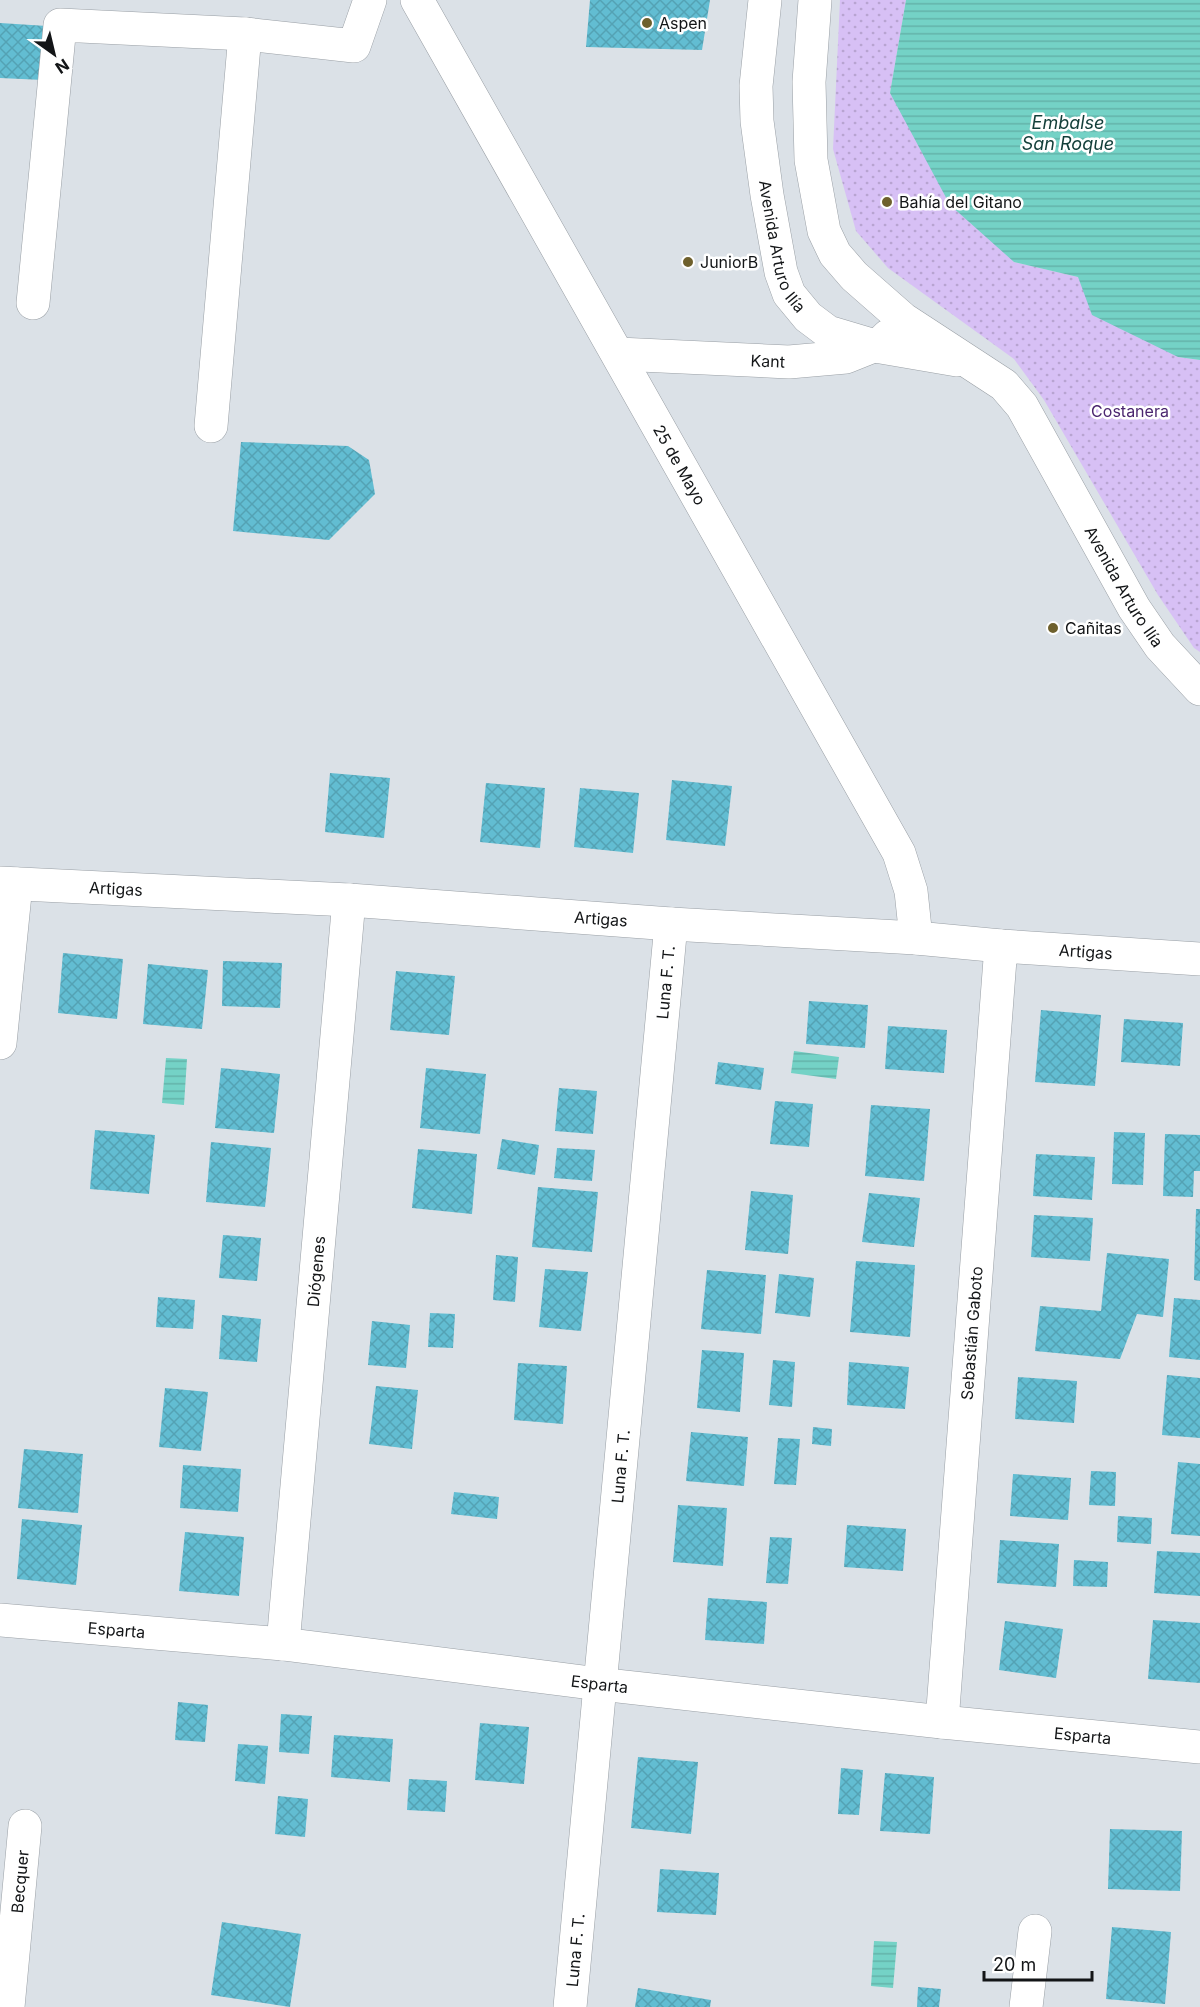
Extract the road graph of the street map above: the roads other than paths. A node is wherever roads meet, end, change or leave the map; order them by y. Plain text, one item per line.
1 (370, 0) edge
2 (417, 0) edge
3 (765, 0) edge
4 (815, 0) edge
5 (244, 34) junction
6 (33, 303) dead end
7 (903, 318) junction
8 (875, 346) junction
9 (618, 354) junction
10 (974, 363) junction
11 (211, 426) dead end
12 (1195, 681) edge
13 (8, 884) edge
14 (350, 900) junction
15 (671, 924) junction
16 (916, 938) junction
17 (1001, 946) junction
18 (1200, 959) edge
19 (0, 1043) edge
20 (0, 1620) edge
21 (283, 1644) junction
22 (599, 1684) junction
23 (942, 1722) junction
24 (1200, 1747) edge
25 (25, 1826) dead end
26 (1035, 1931) dead end
27 (8, 2007) edge
28 (570, 2007) edge
29 (1026, 2007) edge

1 - 5 street
2 - 9 street, 25 de Mayo
3 - 8 street, Avenida Arturo Ilía
4 - 7 street, Avenida Arturo Ilía
5 - 6 street
5 - 11 street
7 - 8 street, Kant
7 - 10 street, Avenida Arturo Ilía
8 - 9 street, Kant
8 - 10 street, Avenida Arturo Ilía
9 - 16 street, 25 de Mayo
10 - 12 street, Avenida Arturo Ilía
13 - 14 street, Artigas
13 - 19 street
14 - 15 street, Artigas
14 - 21 street, Diógenes
15 - 16 street, Artigas
15 - 22 street, Luna F. T.
16 - 17 street, Artigas
17 - 18 street, Artigas
17 - 23 street, Sebastián Gaboto
20 - 21 street, Esparta
21 - 22 street, Esparta
22 - 23 street, Esparta
22 - 28 street, Luna F. T.
23 - 24 street, Esparta
25 - 27 street, Becquer
26 - 29 street

